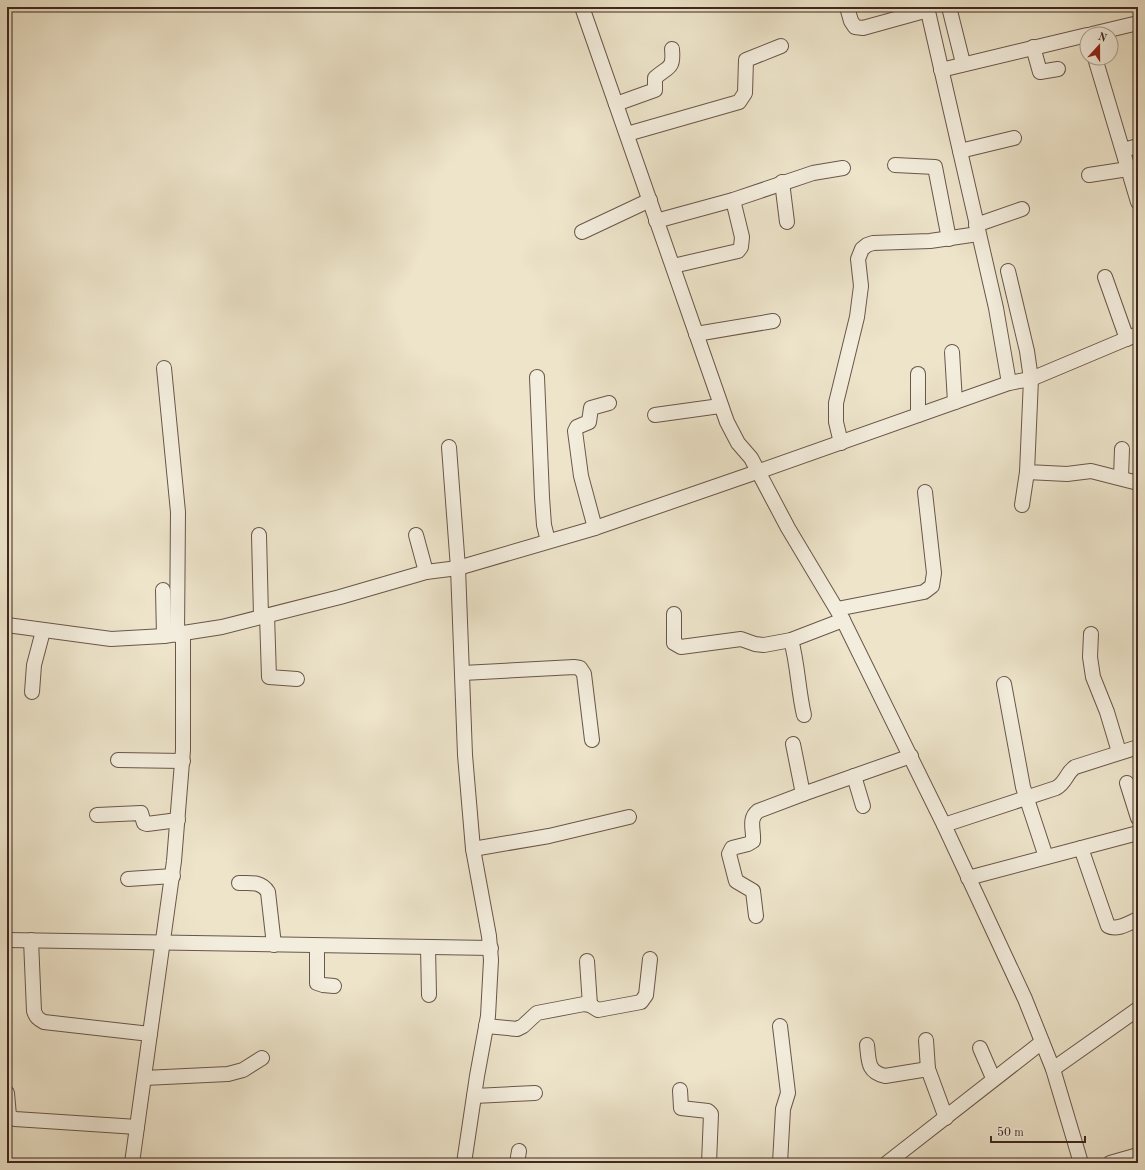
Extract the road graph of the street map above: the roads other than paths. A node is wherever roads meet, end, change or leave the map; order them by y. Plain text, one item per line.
1 (582, 7) edge
2 (847, 7) edge
3 (949, 7) edge
4 (928, 9) edge
5 (1138, 23) edge
6 (1119, 28) edge
7 (1079, 37) edge
8 (781, 46) dead end
9 (1033, 48) junction
10 (672, 49) dead end
11 (952, 66) junction
12 (1097, 66) edge
13 (1058, 69) dead end
14 (616, 104) junction
15 (627, 134) junction
16 (1014, 138) dead end
17 (1138, 146) edge
18 (968, 148) junction
19 (1123, 150) junction
20 (895, 165) dead end
21 (843, 168) dead end
22 (1128, 169) junction
23 (1089, 175) dead end
24 (782, 182) junction
25 (650, 200) junction
26 (733, 200) junction
27 (1138, 202) edge
28 (1022, 209) dead end
29 (656, 221) junction
30 (787, 222) dead end
31 (982, 226) junction
32 (582, 232) dead end
33 (949, 239) junction
34 (673, 266) junction
35 (1008, 271) dead end
36 (1105, 277) dead end
37 (773, 321) dead end
38 (696, 334) junction
39 (1133, 336) edge
40 (952, 352) dead end
41 (164, 368) dead end
42 (918, 374) dead end
43 (537, 377) dead end
44 (1020, 381) junction
45 (955, 402) junction
46 (609, 403) dead end
47 (720, 406) junction
48 (655, 415) dead end
49 (918, 415) junction
50 (841, 443) junction
51 (448, 448) dead end
52 (1122, 449) dead end
53 (757, 472) junction
54 (1027, 472) junction
55 (1120, 478) junction
56 (1138, 483) edge
57 (925, 492) dead end
58 (1022, 505) dead end
59 (594, 528) junction
60 (416, 535) dead end
61 (259, 536) dead end
62 (548, 541) junction
63 (458, 568) junction
64 (426, 572) junction
65 (163, 590) dead end
66 (674, 614) dead end
67 (840, 614) junction
68 (264, 616) junction
69 (7, 626) edge
70 (43, 631) junction
71 (1091, 634) dead end
72 (175, 635) junction
73 (791, 640) junction
74 (463, 673) junction
75 (297, 679) dead end
76 (1004, 684) dead end
77 (32, 692) dead end
78 (804, 715) dead end
79 (592, 740) dead end
80 (792, 744) dead end
81 (1138, 747) edge
82 (1119, 752) junction
83 (911, 756) junction
84 (118, 760) dead end
85 (183, 761) junction
86 (854, 776) junction
87 (1127, 783) dead end
88 (803, 794) junction
89 (1028, 798) junction
90 (863, 806) dead end
91 (97, 816) dead end
92 (629, 817) dead end
93 (1138, 818) edge
94 (178, 820) junction
95 (944, 825) junction
96 (1138, 833) edge
97 (1081, 848) junction
98 (473, 849) junction
99 (1046, 857) junction
100 (173, 876) junction
101 (968, 878) junction
102 (128, 879) dead end
103 (239, 883) dead end
104 (756, 916) dead end
105 (1138, 919) edge
106 (7, 940) edge
107 (31, 940) junction
108 (163, 942) junction
109 (274, 945) junction
110 (317, 946) junction
111 (428, 947) junction
112 (491, 948) junction
113 (650, 959) dead end
114 (587, 961) dead end
115 (334, 986) dead end
116 (429, 995) dead end
117 (590, 1005) junction
118 (1138, 1009) edge
119 (486, 1026) junction
120 (780, 1026) dead end
121 (150, 1034) junction
122 (926, 1040) dead end
123 (1042, 1042) junction
124 (867, 1045) dead end
125 (980, 1048) dead end
126 (262, 1058) dead end
127 (928, 1069) junction
128 (1053, 1069) junction
129 (144, 1078) junction
130 (993, 1078) junction
131 (680, 1090) dead end
132 (7, 1093) edge
133 (535, 1093) dead end
134 (474, 1096) junction
135 (946, 1118) junction
136 (137, 1127) junction
137 (1138, 1155) edge
138 (132, 1163) edge
139 (464, 1163) edge
140 (709, 1163) edge
141 (780, 1163) edge
142 (887, 1163) edge
143 (1081, 1163) edge
144 (1110, 1163) edge

1 - 14 street
2 - 4 street
3 - 11 street
4 - 11 street
5 - 6 street
7 - 9 street
8 - 15 street
9 - 11 street
9 - 13 street
10 - 14 street
11 - 18 street
12 - 19 street
14 - 15 street
15 - 25 street
16 - 18 street
17 - 19 street
18 - 31 street
19 - 22 street
20 - 33 street
21 - 24 street
22 - 23 street
22 - 27 street
24 - 26 street
24 - 30 street
25 - 29 street
25 - 32 street
26 - 29 street
26 - 34 street
28 - 31 street
29 - 34 street
31 - 33 street
31 - 44 street
33 - 50 street
34 - 38 street
35 - 44 street
36 - 39 street
37 - 38 street
38 - 47 street
39 - 44 street
40 - 45 street
41 - 72 street
42 - 49 street
43 - 62 street
44 - 45 street
44 - 54 street
45 - 49 street
46 - 59 street
47 - 48 street
47 - 53 street
49 - 50 street
50 - 53 street
51 - 63 street
52 - 55 street
53 - 59 street
53 - 67 street
54 - 55 street
54 - 58 street
55 - 56 street
57 - 67 street
59 - 62 street
60 - 64 street
61 - 68 street
62 - 63 street
63 - 64 street
63 - 74 street
64 - 68 street
65 - 72 street
66 - 73 street
67 - 73 street
67 - 83 street
68 - 72 street
68 - 75 street
69 - 70 street
70 - 72 street
70 - 77 street
71 - 82 street
72 - 85 street
73 - 78 street
74 - 79 street
74 - 98 street
76 - 89 street
80 - 88 street
81 - 82 street
82 - 89 street
83 - 86 street
83 - 95 street
84 - 85 street
85 - 94 street
86 - 88 street
86 - 90 street
87 - 93 street
88 - 104 street
89 - 95 street
89 - 99 street
91 - 94 street
92 - 98 street
94 - 100 street
95 - 101 street
96 - 97 street
97 - 99 street
97 - 105 street
98 - 112 street
99 - 101 street
100 - 102 street
100 - 108 street
101 - 123 street
103 - 109 street
106 - 107 street
107 - 108 street
107 - 121 street
108 - 109 street
108 - 121 street
109 - 110 street
110 - 111 street
110 - 115 street
111 - 112 street
111 - 116 street
112 - 119 street
113 - 117 street
114 - 117 street
117 - 119 street
118 - 128 street
119 - 134 street
120 - 141 street
121 - 129 street
122 - 127 street
123 - 128 street
123 - 130 street
124 - 127 street
125 - 130 street
126 - 129 street
127 - 135 street
128 - 143 street
129 - 136 street
130 - 135 street
131 - 140 street
132 - 136 street
133 - 134 street
134 - 139 street
135 - 142 street
136 - 138 street
137 - 144 street

